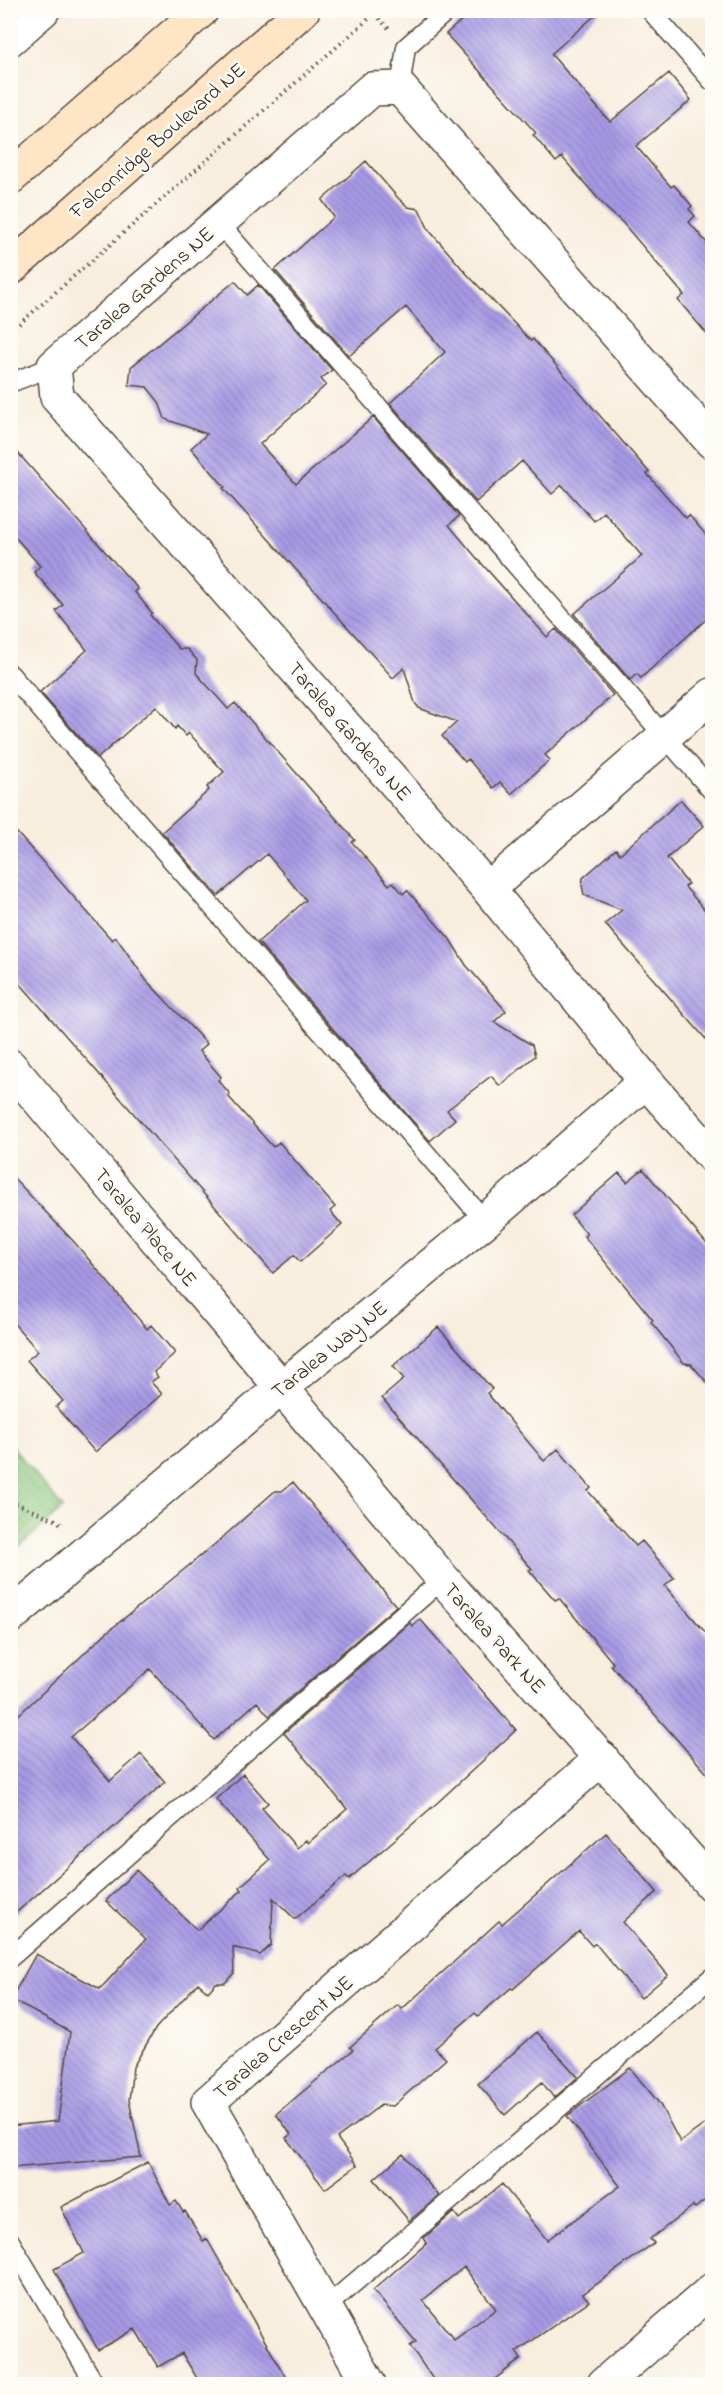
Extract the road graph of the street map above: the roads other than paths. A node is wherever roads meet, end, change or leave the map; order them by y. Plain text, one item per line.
1 (43, 10) edge
2 (202, 10) edge
3 (303, 10) edge
4 (448, 10) edge
5 (650, 10) edge
6 (10, 39) edge
7 (712, 81) edge
8 (400, 88) junction
9 (10, 178) edge
10 (218, 222) junction
11 (10, 269) edge
12 (54, 366) junction
13 (10, 383) edge
14 (712, 442) edge
15 (10, 674) edge
16 (712, 694) edge
17 (665, 736) junction
18 (712, 791) edge
19 (488, 889) junction
20 (10, 1066) edge
21 (646, 1081) junction
22 (712, 1156) edge
23 (485, 1221) junction
24 (282, 1388) junction
25 (443, 1580) junction
26 (10, 1617) edge
27 (602, 1758) junction
28 (712, 1885) edge
29 (10, 1958) edge
30 (712, 1977) edge
31 (10, 2241) edge
32 (712, 2290) edge
33 (326, 2307) junction
34 (95, 2385) edge
35 (369, 2385) edge
36 (604, 2385) edge

1 - 6 street
2 - 9 main road
3 - 11 main road, Falconridge Boulevard NE
4 - 8 lane
5 - 7 lane
8 - 10 street, Taralea Gardens NE
8 - 14 street
10 - 12 street, Taralea Gardens NE
10 - 17 lane
12 - 13 lane
12 - 19 street, Taralea Gardens NE
15 - 23 lane
16 - 17 street
17 - 18 lane
17 - 19 street
19 - 21 street, Taralea Gardens NE
20 - 24 street, Taralea Place NE
21 - 22 street, Taralea Gardens NE
21 - 23 street, Taralea Way NE
23 - 24 street, Taralea Way NE
24 - 25 street, Taralea Park NE
24 - 26 street, Taralea Way NE
25 - 27 street, Taralea Park NE
25 - 29 lane
27 - 28 street, Taralea Park NE
27 - 33 street, Taralea Crescent NE
30 - 33 lane
31 - 34 lane
32 - 36 street
33 - 35 street, Taralea Crescent NE

